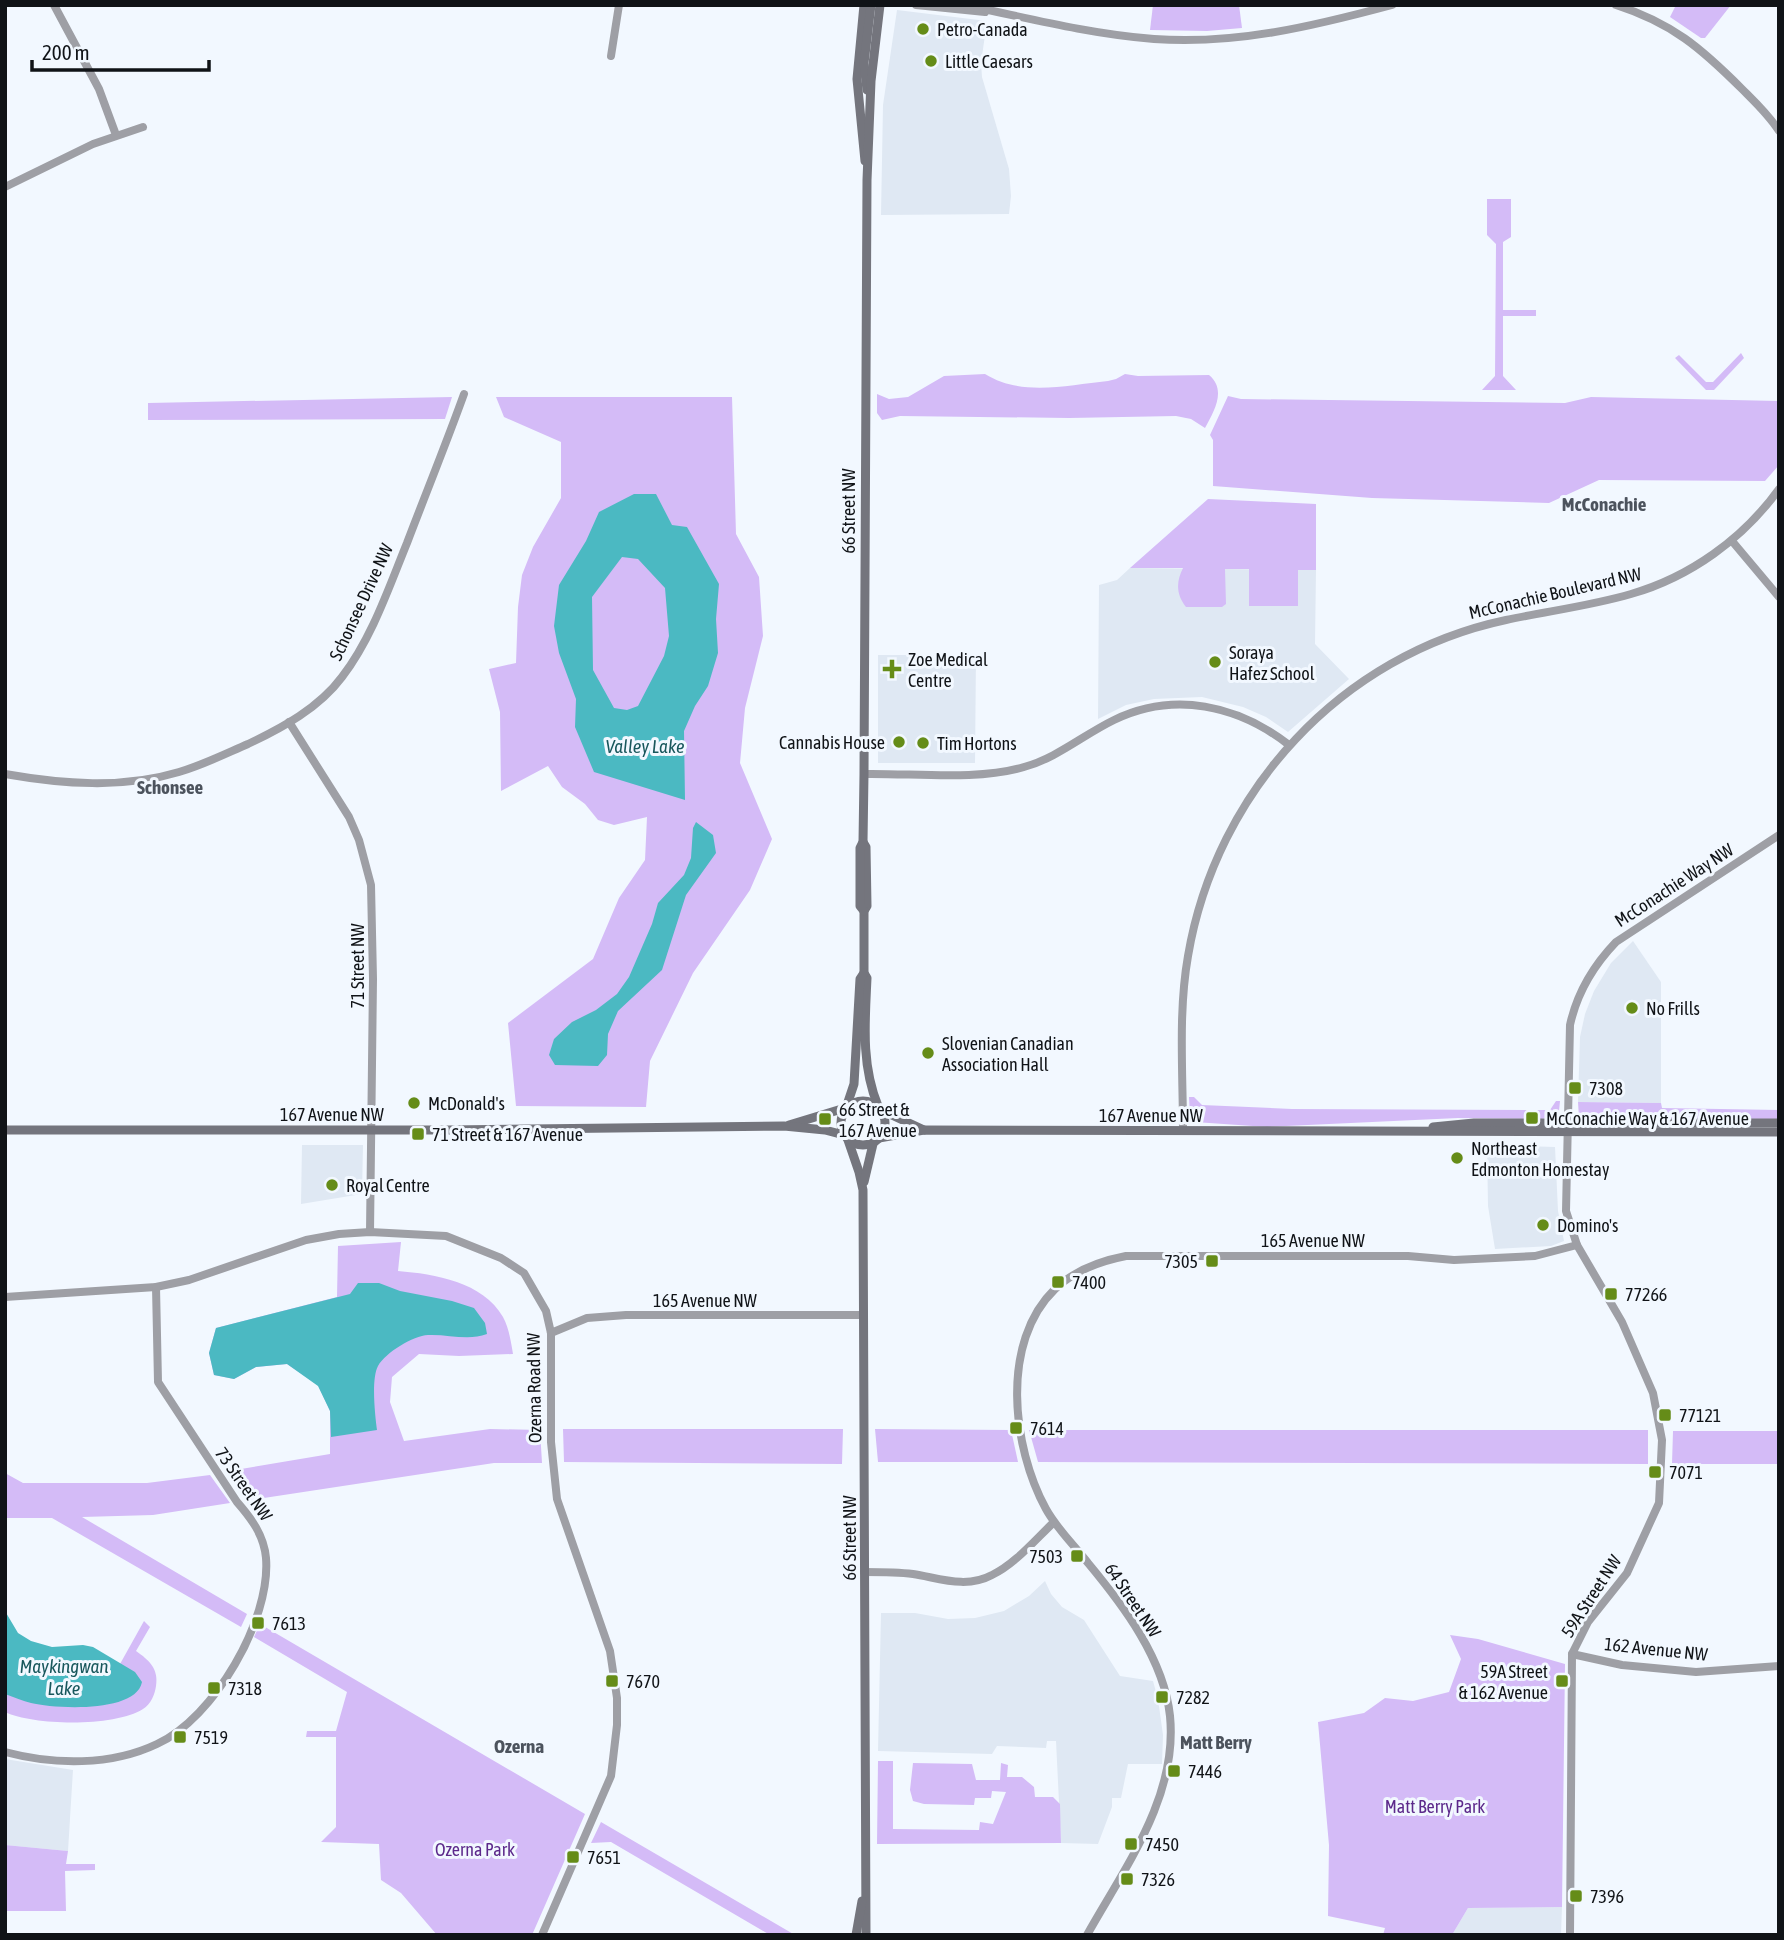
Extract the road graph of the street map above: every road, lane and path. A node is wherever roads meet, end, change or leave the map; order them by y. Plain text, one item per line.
1 (54, 5) edge
2 (619, 5) edge
3 (864, 5) edge
4 (870, 5) edge
5 (880, 5) edge
6 (916, 5) edge
7 (965, 5) edge
8 (1392, 5) edge
9 (1616, 5) edge
10 (988, 12) junction
11 (611, 56) dead end
12 (870, 102) junction
13 (143, 127) dead end
14 (1779, 131) edge
15 (116, 135) junction
16 (867, 180) junction
17 (5, 187) edge
18 (464, 394) dead end
19 (1779, 489) edge
20 (1732, 541) junction
21 (1779, 597) edge
22 (289, 722) junction
23 (1289, 745) junction
24 (5, 774) edge
25 (864, 774) junction
26 (1779, 835) edge
27 (863, 973) junction
28 (846, 1106) junction
29 (879, 1108) junction
30 (1779, 1123) edge
31 (784, 1126) junction
32 (1568, 1128) junction
33 (5, 1130) edge
34 (370, 1130) junction
35 (924, 1130) junction
36 (1183, 1131) junction
37 (1779, 1132) edge
38 (846, 1137) junction
39 (876, 1141) junction
40 (863, 1187) junction
41 (370, 1232) junction
42 (1577, 1245) junction
43 (156, 1287) junction
44 (1056, 1289) joint
45 (5, 1297) edge
46 (863, 1315) junction
47 (551, 1333) junction
48 (1053, 1522) junction
49 (864, 1573) junction
50 (1572, 1654) junction
51 (1779, 1666) edge
52 (5, 1752) edge
53 (866, 1889) junction
54 (542, 1935) edge
55 (856, 1935) edge
56 (866, 1935) edge
57 (1087, 1935) edge
58 (1570, 1935) edge

1 - 15 street
2 - 11 street
3 - 16 main road, 66 Street NW
4 - 12 main road
5 - 12 main road, 66 Street NW
6 - 10 street
7 - 10 street
8 - 10 street
9 - 14 street
12 - 16 main road, 66 Street NW
13 - 15 street
15 - 17 street
16 - 25 main road, 66 Street NW
18 - 22 street, Schonsee Drive NW
19 - 20 street, McConachie Boulevard NW
20 - 21 street
20 - 23 street, McConachie Boulevard NW
22 - 24 street, Schonsee Drive NW
22 - 34 street, 71 Street NW
23 - 25 street
23 - 36 street, McConachie Boulevard NW
25 - 27 main road, 66 Street NW
26 - 32 street, McConachie Way NW
27 - 28 main road, 66 Street NW
27 - 29 main road, 66 Street NW
28 - 29 main road
28 - 31 main road, 167 Avenue NW
28 - 38 main road
29 - 35 main road, 167 Avenue NW
29 - 39 main road
30 - 32 main road, 167 Avenue NW
31 - 34 main road, 167 Avenue NW
31 - 38 main road, 167 Avenue NW
32 - 36 main road, 167 Avenue NW
32 - 37 main road, 167 Avenue NW
32 - 42 street, 59A Street NW
33 - 34 main road, 167 Avenue NW
34 - 41 street, 71 Street NW
35 - 36 main road, 167 Avenue NW
35 - 39 main road, 167 Avenue NW
38 - 39 main road
38 - 40 main road, 66 Street NW
39 - 40 main road, 66 Street NW
40 - 46 main road, 66 Street NW
41 - 43 street, Ozerna Road NW
41 - 47 street, Ozerna Road NW
42 - 44 street, 165 Avenue NW
42 - 50 street, 59A Street NW
43 - 45 street, Ozerna Road NW
43 - 52 street, 73 Street NW
44 - 48 street, 64 Street NW
46 - 47 street, 165 Avenue NW
46 - 49 main road, 66 Street NW
47 - 54 street, Ozerna Road NW
48 - 49 street
48 - 57 street, 64 Street NW
49 - 53 main road, 66 Street NW
50 - 51 street, 162 Avenue NW
50 - 58 street, 59A Street NW
53 - 55 main road, 66 Street NW
53 - 56 main road, 66 Street NW

